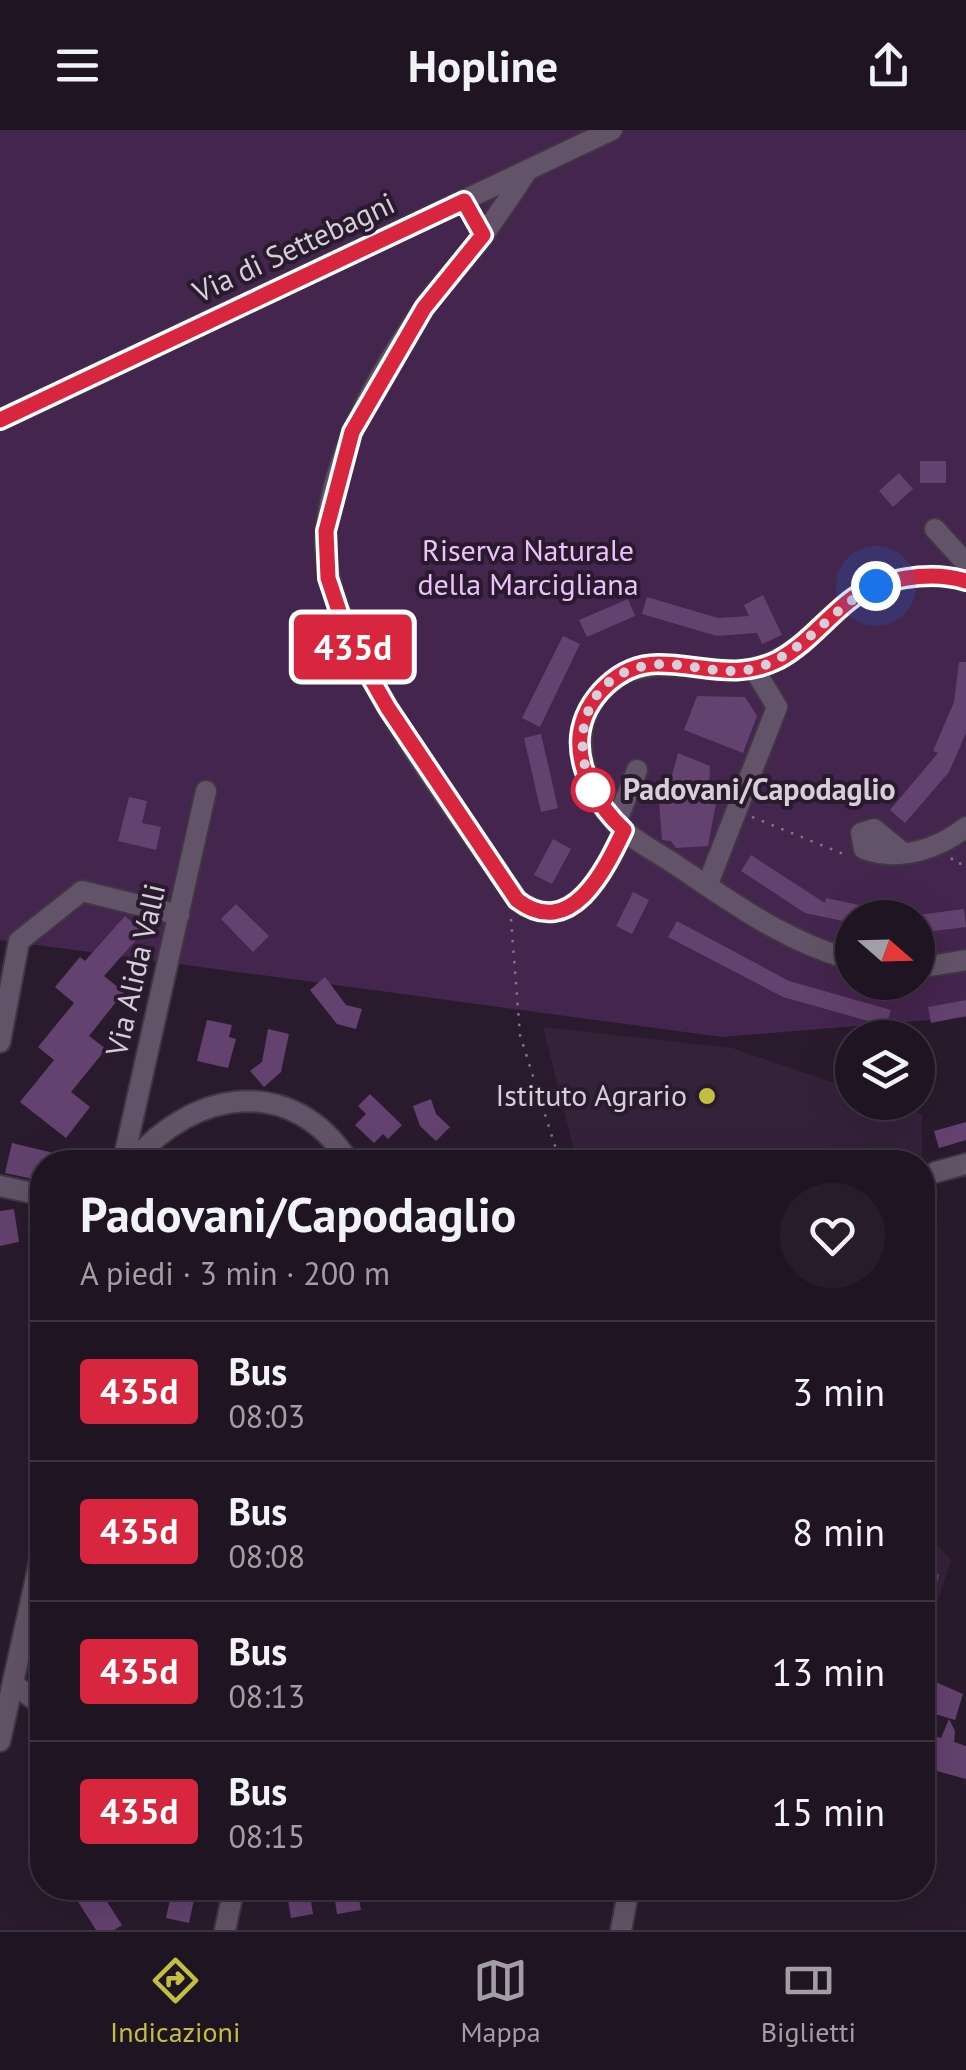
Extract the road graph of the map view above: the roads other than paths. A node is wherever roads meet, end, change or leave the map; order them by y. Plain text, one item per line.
1 (608, 131) edge
2 (528, 170) junction
3 (464, 201) junction
4 (483, 235) junction
5 (0, 420) edge
6 (934, 529) dead end
7 (966, 563) edge
8 (966, 581) edge
9 (754, 669) junction
10 (637, 770) dead end
11 (206, 791) dead end
12 (620, 827) junction
13 (966, 827) edge
14 (902, 852) dead end
15 (707, 886) junction
16 (179, 915) junction
17 (835, 954) edge
18 (966, 960) edge
19 (935, 965) edge
20 (0, 1042) edge
21 (127, 1150) edge
22 (143, 1150) edge
23 (339, 1150) edge
24 (966, 1164) edge
25 (936, 1172) dead end
26 (0, 1186) edge
27 (30, 1192) edge
28 (30, 1606) edge
29 (13, 1684) junction
30 (30, 1696) edge
31 (0, 1741) edge
32 (231, 1900) edge
33 (626, 1900) edge
34 (225, 1930) edge
35 (620, 1930) edge

1 - 2 street, Via di Settebagni
2 - 3 street, Via di Settebagni
2 - 4 street
3 - 4 street
3 - 5 street, Via di Settebagni
4 - 12 street
6 - 7 street
8 - 9 street
9 - 12 street
9 - 15 street
10 - 12 street
11 - 16 street, Via Alida Valli
12 - 15 street
13 - 14 street
15 - 17 street
16 - 20 street
16 - 21 street, Via Alida Valli
18 - 19 street
22 - 23 street
24 - 25 street
26 - 27 street
28 - 29 street
29 - 30 street
29 - 31 street
32 - 34 street
33 - 35 street

